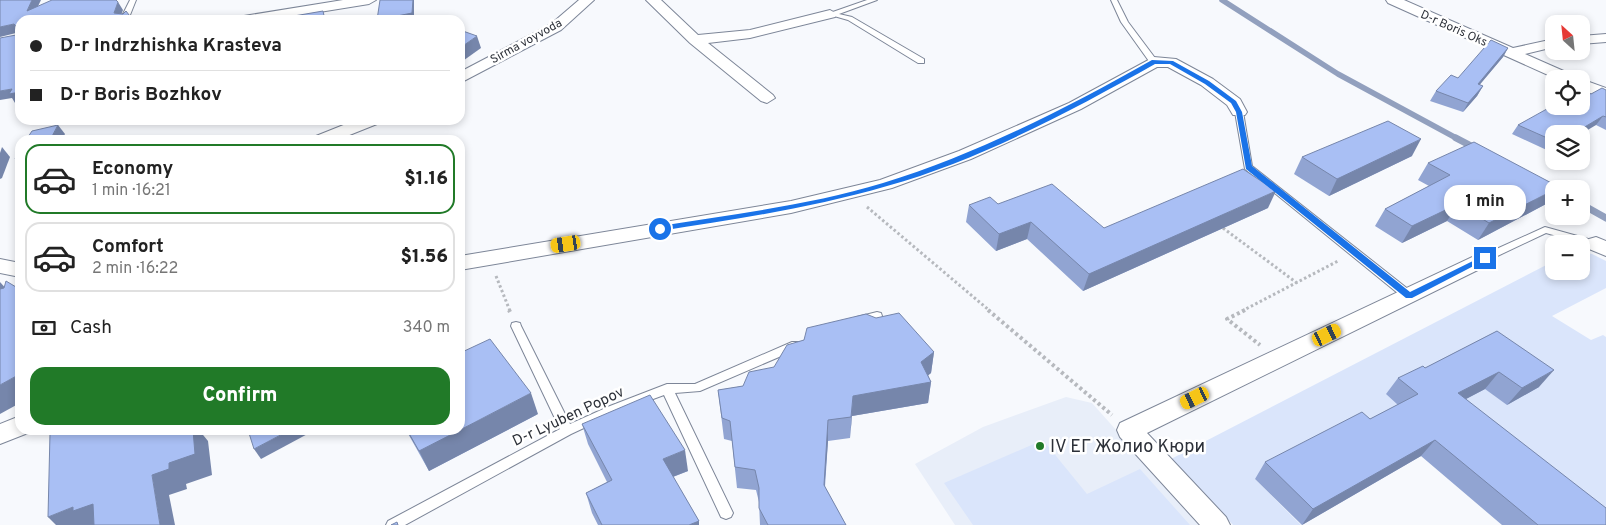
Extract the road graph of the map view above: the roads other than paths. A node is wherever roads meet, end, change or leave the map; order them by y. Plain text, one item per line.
1 (133, 0) edge
2 (369, 0) edge
3 (587, 0) edge
4 (653, 0) edge
5 (874, 0) edge
6 (1114, 0) edge
7 (1393, 0) edge
8 (830, 14) junction
9 (126, 15) edge
10 (275, 15) edge
11 (1606, 38) edge
12 (1590, 39) edge
13 (695, 40) junction
14 (1545, 44) edge
15 (1511, 53) junction
16 (921, 61) dead end
17 (1154, 62) junction
18 (1550, 70) edge
19 (465, 75) edge
20 (1590, 88) edge
21 (1606, 94) edge
22 (766, 98) dead end
23 (1239, 112) joint
24 (359, 125) edge
25 (334, 135) edge
26 (1601, 247) edge
27 (1485, 258) joint
28 (465, 262) edge
29 (0, 266) edge
30 (15, 269) edge
31 (1409, 296) junction
32 (877, 316) edge
33 (851, 323) edge
34 (516, 326) road end
35 (806, 341) edge
36 (667, 390) junction
37 (15, 428) edge
38 (567, 430) junction
39 (0, 434) edge
40 (726, 514) dead end
41 (393, 525) edge
42 (1218, 525) edge

1 - 9 lane
2 - 10 street
3 - 19 street, Sirma voyvoda
4 - 13 street
5 - 8 lane
6 - 17 lane
7 - 15 street, D-r Boris Oks
8 - 13 street
8 - 16 lane
11 - 12 street
13 - 22 street
14 - 15 street
15 - 18 street, D-r Boris Oks
17 - 23 street
17 - 28 street
20 - 21 street
23 - 31 lane
24 - 25 street
26 - 27 lane
27 - 31 street
29 - 30 street
31 - 42 street
32 - 33 lane
34 - 38 lane
35 - 36 lane, D-r Lyuben Popov
36 - 38 lane, D-r Lyuben Popov
36 - 40 lane
37 - 39 street
38 - 41 lane, D-r Lyuben Popov

